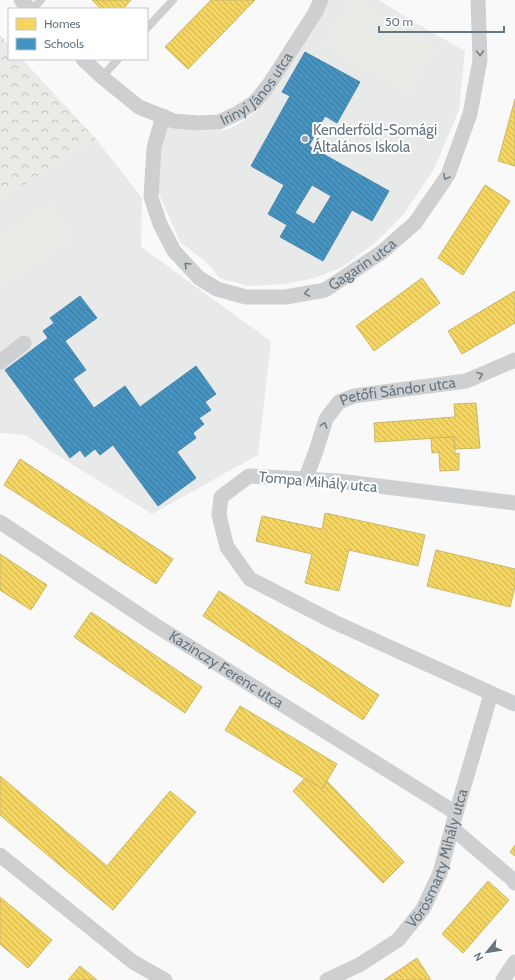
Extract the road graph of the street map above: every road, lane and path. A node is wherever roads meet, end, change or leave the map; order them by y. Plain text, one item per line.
1 (21, 0) edge
2 (41, 0) edge
3 (174, 0) edge
4 (321, 0) edge
5 (478, 0) edge
6 (30, 8) edge
7 (32, 8) edge
8 (148, 27) edge
9 (84, 60) edge
10 (117, 60) edge
11 (102, 77) junction
12 (163, 116) junction
13 (24, 343) dead end
14 (515, 360) edge
15 (0, 362) edge
16 (306, 480) junction
17 (515, 503) edge
18 (0, 522) edge
19 (491, 694) junction
20 (515, 704) edge
21 (456, 813) junction
22 (452, 828) junction
23 (0, 855) edge
24 (515, 883) edge
25 (515, 962) edge
26 (165, 980) edge
27 (327, 980) edge
28 (503, 980) edge

1 - 6 street
2 - 7 lane
3 - 8 lane
4 - 12 street, Irinyi János utca
5 -> 12 street, Gagarin utca
9 - 11 street, Irinyi János utca
10 - 11 lane
11 - 12 street, Irinyi János utca
13 - 15 street
16 -> 14 street, Petőfi Sándor utca
16 - 17 street, Tompa Mihály utca
16 - 19 street, Tompa Mihály utca
18 - 21 street, Kazinczy Ferenc utca
19 - 20 street, Tompa Mihály utca
19 - 21 street, Vörösmarty Mihály utca
21 - 22 street, Vörösmarty Mihály utca
22 - 24 street
22 - 27 street, Vörösmarty Mihály utca
23 - 26 street
25 - 28 street

